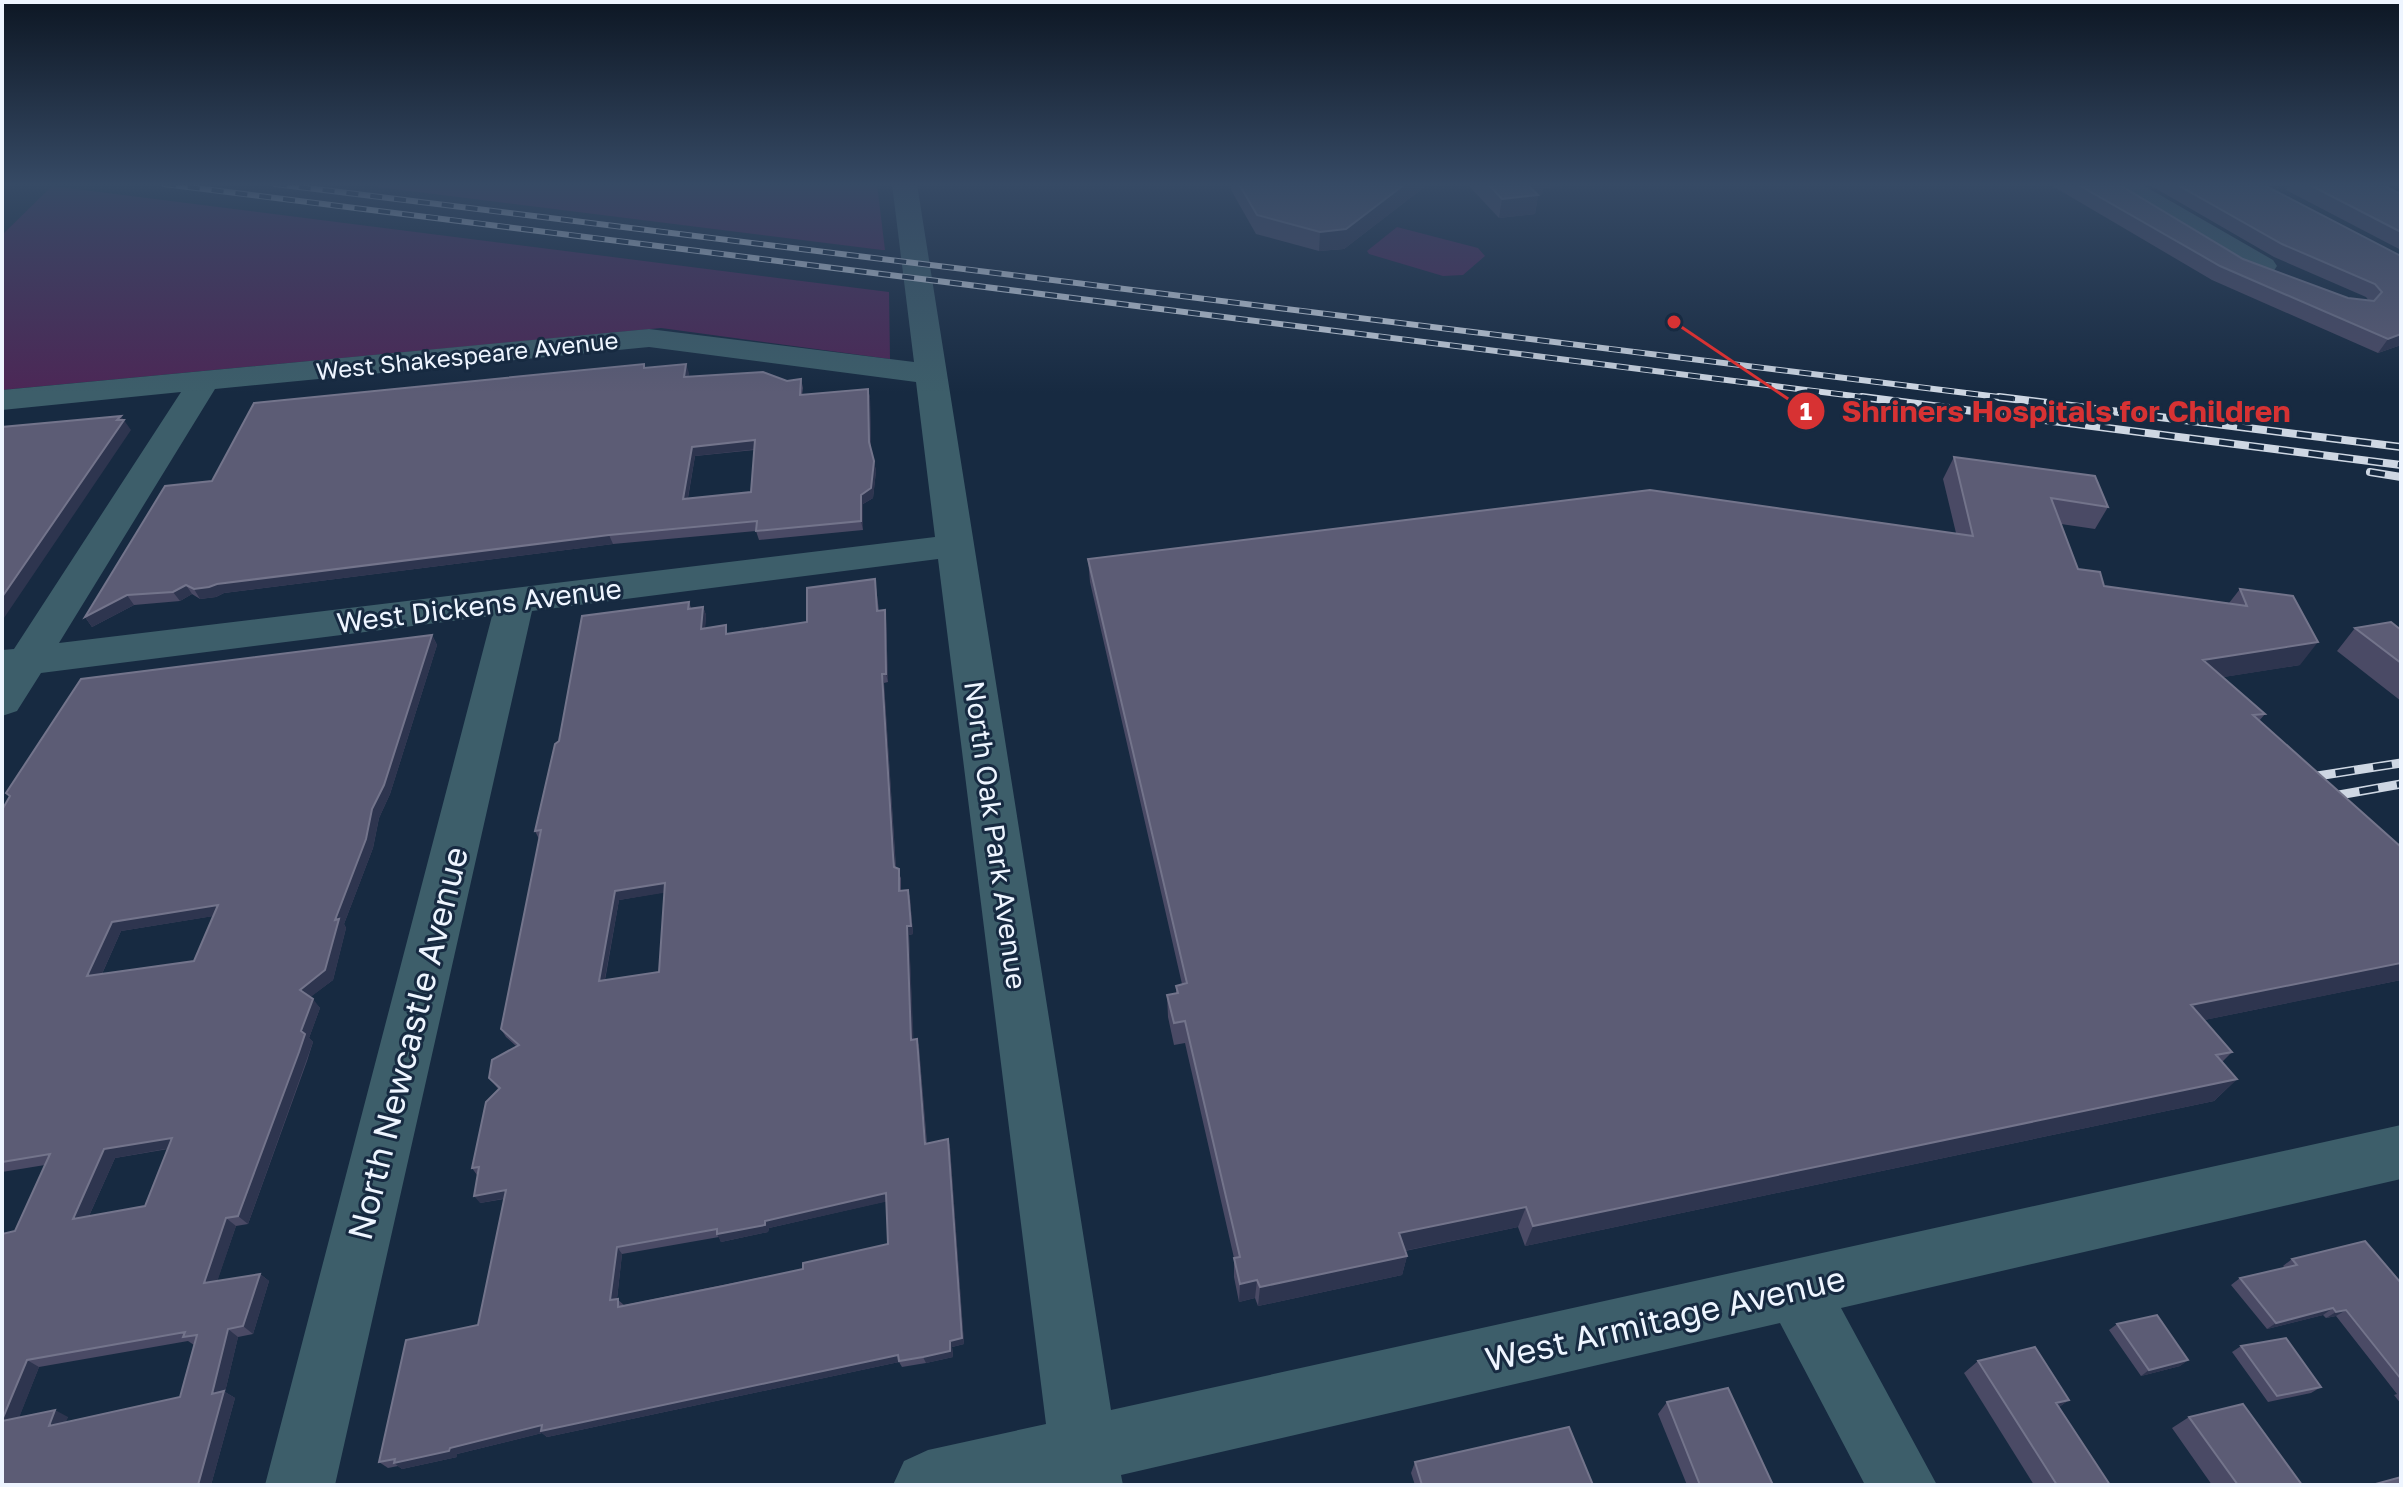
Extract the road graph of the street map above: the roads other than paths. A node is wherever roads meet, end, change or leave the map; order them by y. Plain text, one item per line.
1 (914, 253) edge
2 (2229, 253) edge
3 (2241, 253) edge
4 (2263, 266) junction
5 (2289, 278) edge
6 (931, 374) junction
7 (204, 381) junction
8 (2, 400) edge
9 (956, 546) junction
10 (515, 601) junction
11 (14, 662) edge
12 (2, 701) edge
13 (2399, 1155) edge
14 (1795, 1288) junction
15 (1085, 1467) edge
16 (300, 1485) edge
17 (928, 1485) edge
18 (1902, 1485) edge

1 - 6 street, North Oak Park Avenue
2 - 4 street
3 - 4 street
4 - 5 street
6 - 7 street, West Shakespeare Avenue
6 - 9 street, North Oak Park Avenue
7 - 8 street, West Shakespeare Avenue
7 - 11 street
9 - 10 street, West Dickens Avenue
9 - 15 street, North Oak Park Avenue
10 - 11 street, West Dickens Avenue
10 - 16 street, North Newcastle Avenue
11 - 12 street
13 - 14 street, West Armitage Avenue
14 - 15 street, West Armitage Avenue
14 - 18 street
15 - 17 street, West Armitage Avenue

